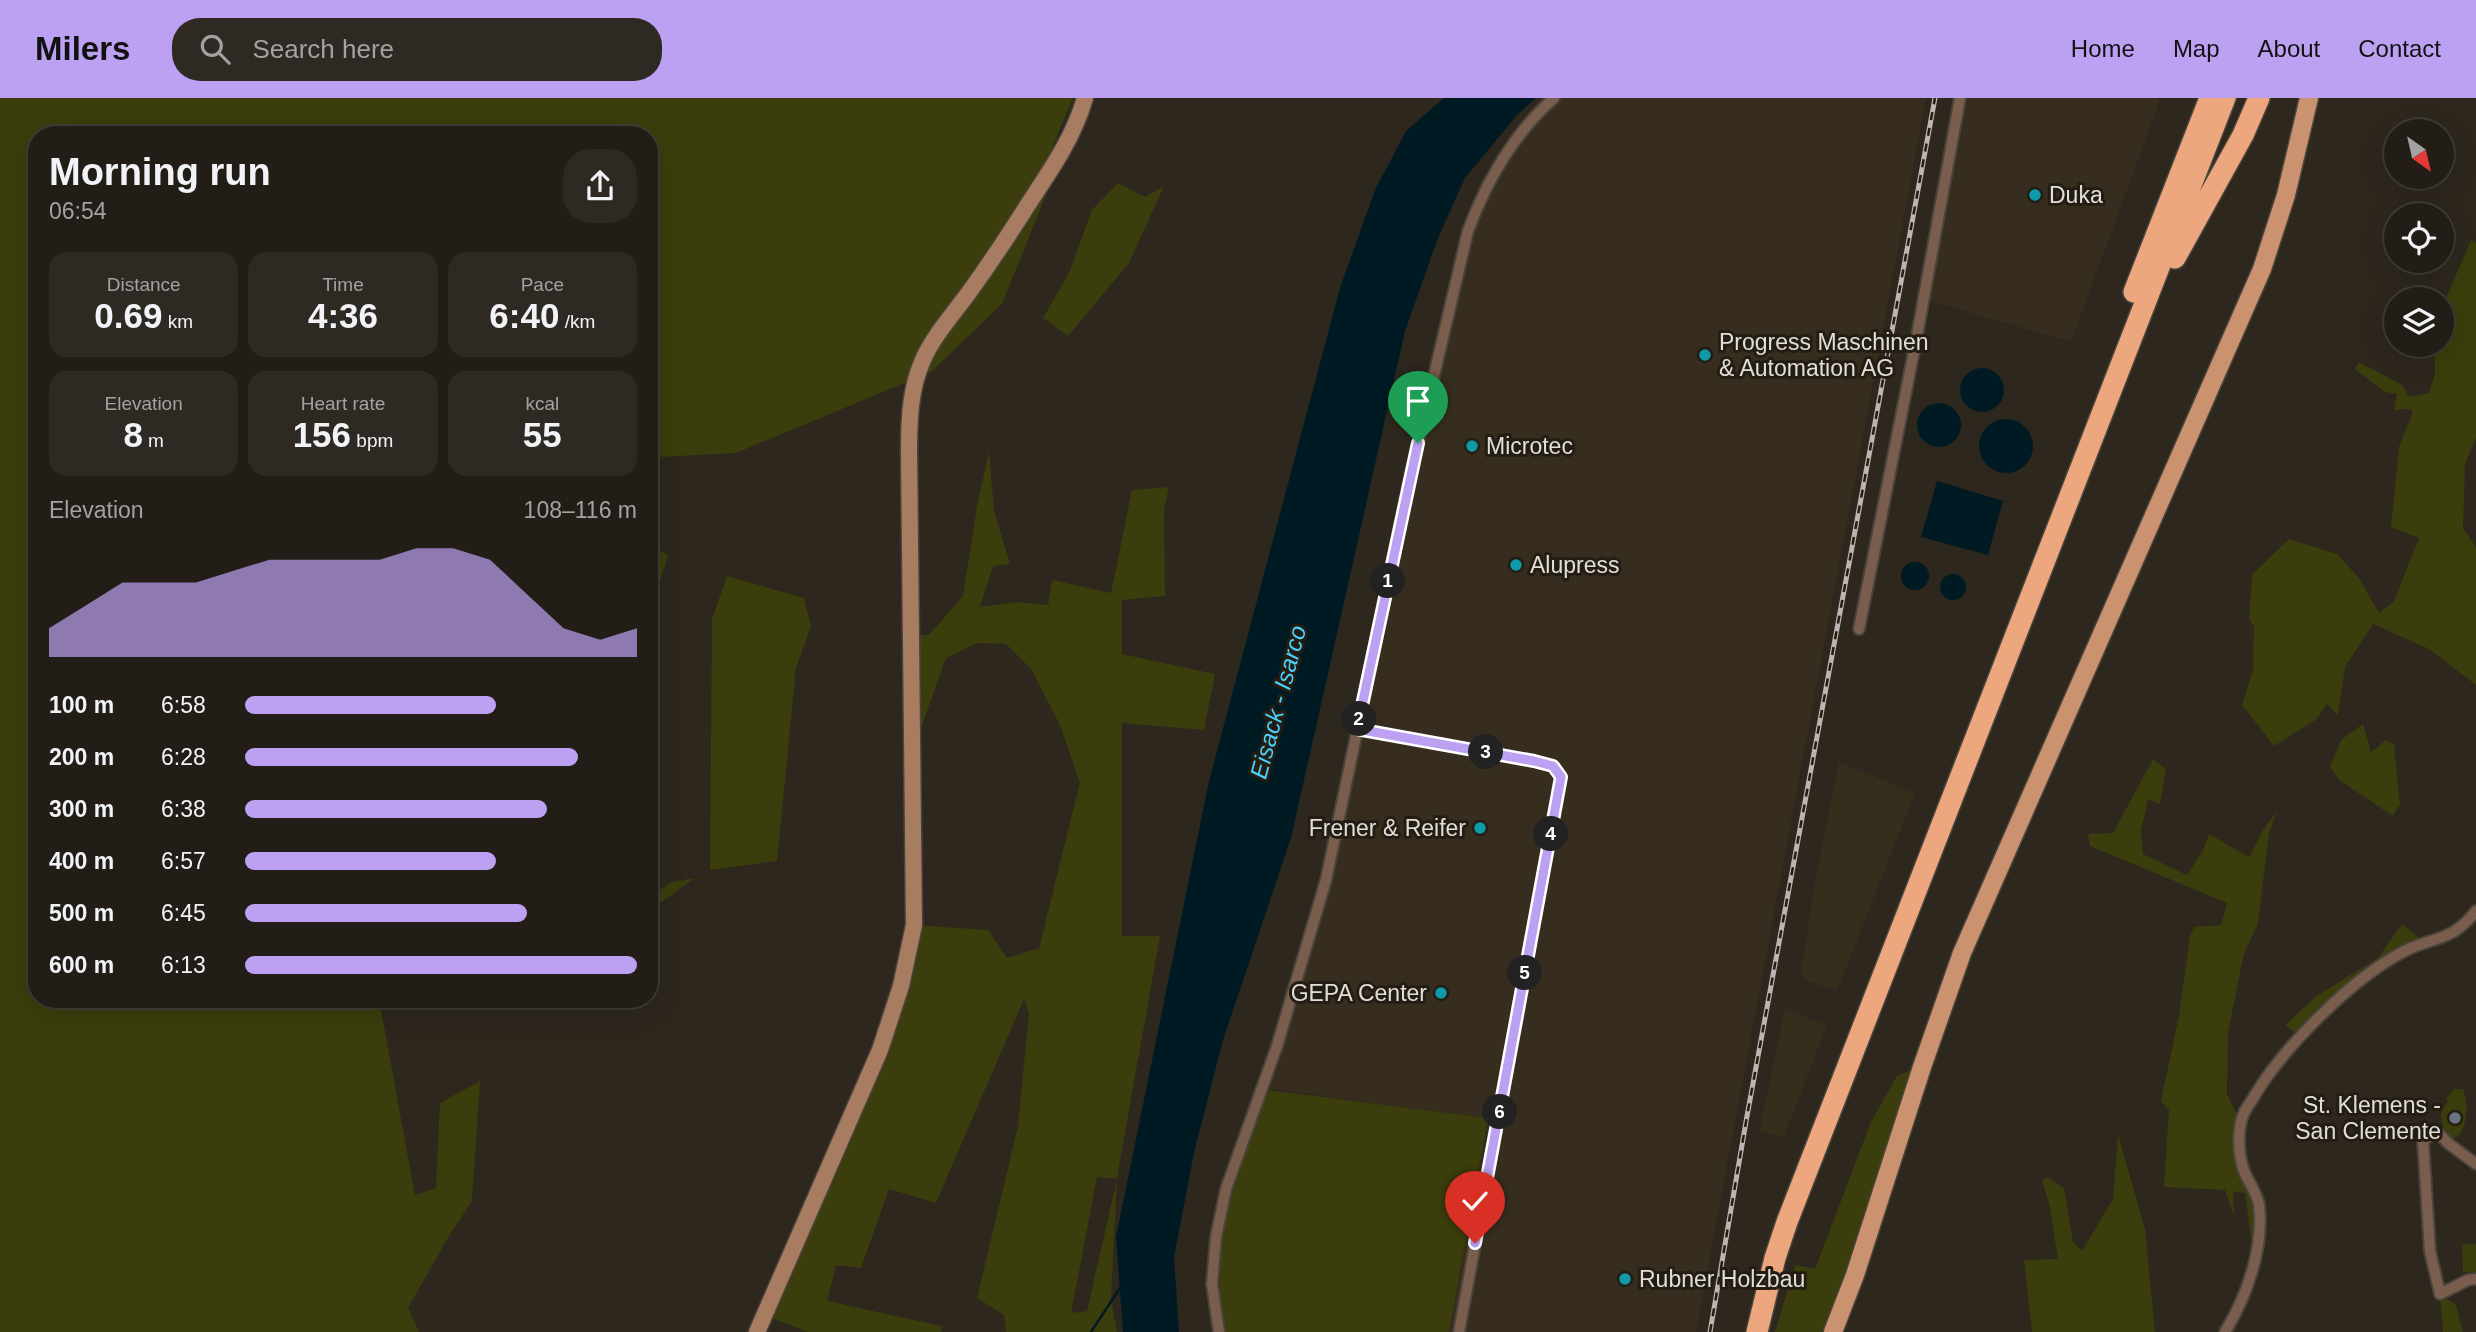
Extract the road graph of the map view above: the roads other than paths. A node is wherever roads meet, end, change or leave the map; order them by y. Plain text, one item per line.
1 (1085, 98) edge
2 (1554, 98) edge
3 (1960, 98) edge
4 (2196, 98) edge
5 (2210, 98) edge
6 (2225, 98) edge
7 (2259, 98) edge
8 (2309, 98) edge
9 (2174, 188) junction
10 (2139, 321) junction
11 (1859, 629) dead end
12 (1357, 729) junction
13 (2476, 911) edge
14 (2476, 1164) edge
15 (2476, 1279) edge
16 (757, 1332) edge
17 (1219, 1332) edge
18 (1459, 1332) edge
19 (1744, 1332) edge
20 (1757, 1332) edge
21 (1833, 1332) edge
22 (2225, 1332) edge

1 - 16 street
2 - 12 street
3 - 11 street
4 - 9 highway
5 - 9 highway
6 - 10 highway
7 - 10 highway
8 - 21 main road
9 - 19 highway
10 - 20 highway
12 - 17 street
12 - 18 street
13 - 22 street
14 - 15 street

